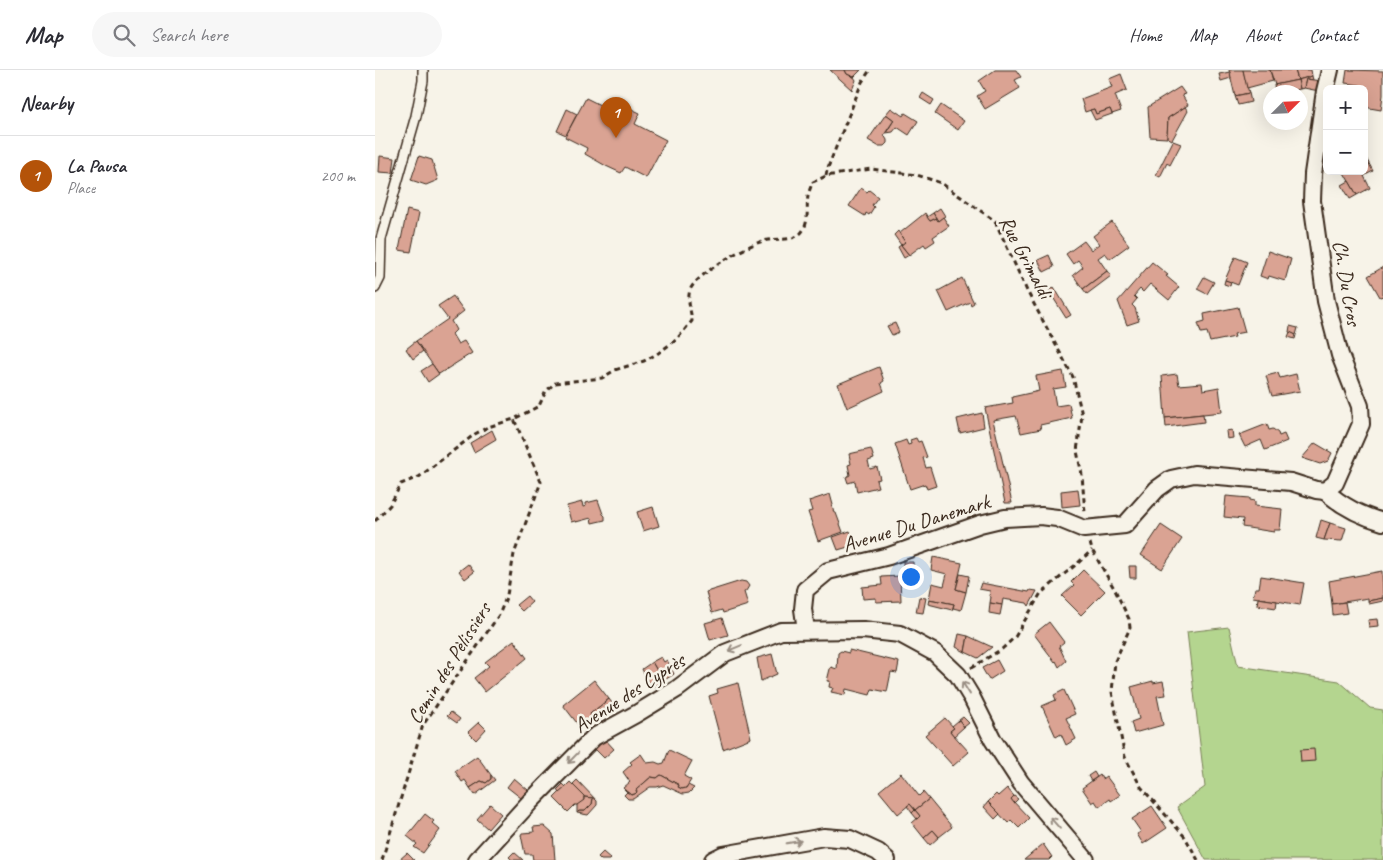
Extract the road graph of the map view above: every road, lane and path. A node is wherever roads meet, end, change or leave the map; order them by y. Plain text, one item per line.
1 (423, 70) edge
2 (869, 70) edge
3 (1330, 70) edge
4 (827, 176) junction
5 (375, 288) edge
6 (514, 419) junction
7 (1325, 491) junction
8 (375, 521) edge
9 (1383, 522) edge
10 (1084, 529) junction
11 (1092, 550) junction
12 (806, 630) junction
13 (958, 675) junction
14 (382, 860) edge
15 (477, 860) edge
16 (713, 860) edge
17 (887, 860) edge
18 (1086, 860) edge
19 (1198, 860) edge

1 - 5 lane
2 - 4 path
3 - 7 street, Ch. Du Cros
4 - 6 path
4 - 10 path, Rue Grimaldi
6 - 8 path
6 - 14 path, Cemin des Pèlissiers
7 - 9 street
7 - 10 street
10 - 11 path
10 - 12 street, Avenue Du Danemark
11 - 13 path
11 - 19 path
12 - 13 street
12 -> 15 street, Avenue des Cyprès
18 -> 13 street
16 -> 17 street

